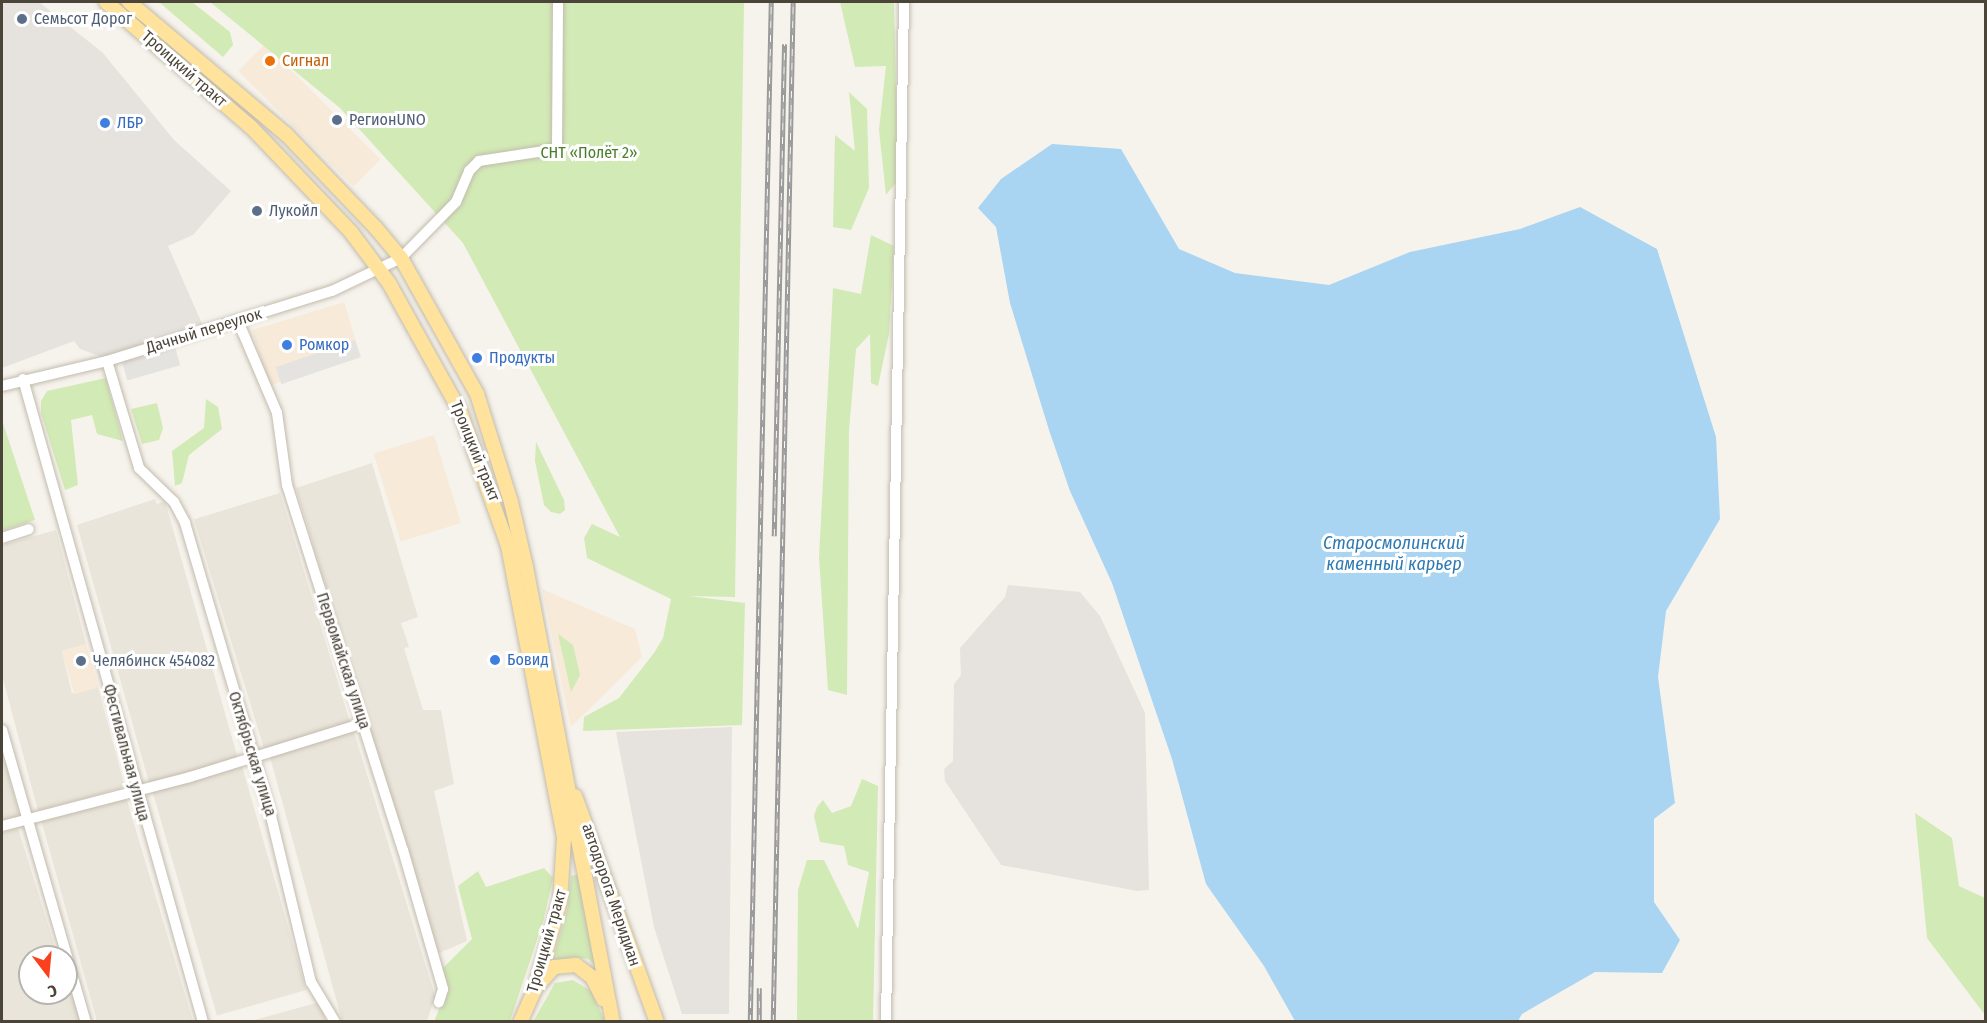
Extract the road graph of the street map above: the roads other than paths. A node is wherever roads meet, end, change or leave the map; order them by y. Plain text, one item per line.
1 (106, 2) edge
2 (129, 2) edge
3 (558, 2) edge
4 (904, 2) edge
5 (401, 258) junction
6 (380, 269) junction
7 (238, 321) junction
8 (107, 361) junction
9 (23, 379) junction
10 (2, 386) edge
11 (29, 529) dead end
12 (2, 538) edge
13 (363, 723) junction
14 (2, 730) edge
15 (252, 759) junction
16 (564, 769) junction
17 (136, 789) junction
18 (27, 819) junction
19 (2, 826) edge
20 (535, 989) junction
21 (439, 1002) dead end
22 (86, 1022) edge
23 (202, 1022) edge
24 (335, 1022) edge
25 (520, 1022) edge
26 (612, 1022) edge
27 (657, 1022) edge
28 (886, 1022) edge

1 - 6 main road, Троицкий тракт
2 - 5 main road, Троицкий тракт
3 - 5 street, Дачный переулок
4 - 28 street
5 - 6 street, Дачный переулок
5 - 16 main road, Троицкий тракт
6 - 7 street, Дачный переулок
6 - 20 main road, Троицкий тракт
7 - 8 street, Дачный переулок
7 - 13 street, Первомайская улица
8 - 9 street, Дачный переулок
8 - 15 street, Октябрьская улица
9 - 10 street, Дачный переулок
9 - 17 street, Фестивальная улица
11 - 12 street
13 - 15 street
13 - 21 street, Первомайская улица
14 - 18 street
15 - 17 street
15 - 24 street, Октябрьская улица
16 - 26 main road, Троицкий тракт
16 - 27 main road, автодорога Меридиан
17 - 18 street
17 - 23 street, Фестивальная улица
18 - 19 street
18 - 22 street
20 - 25 main road, Троицкий тракт
20 - 26 main road

